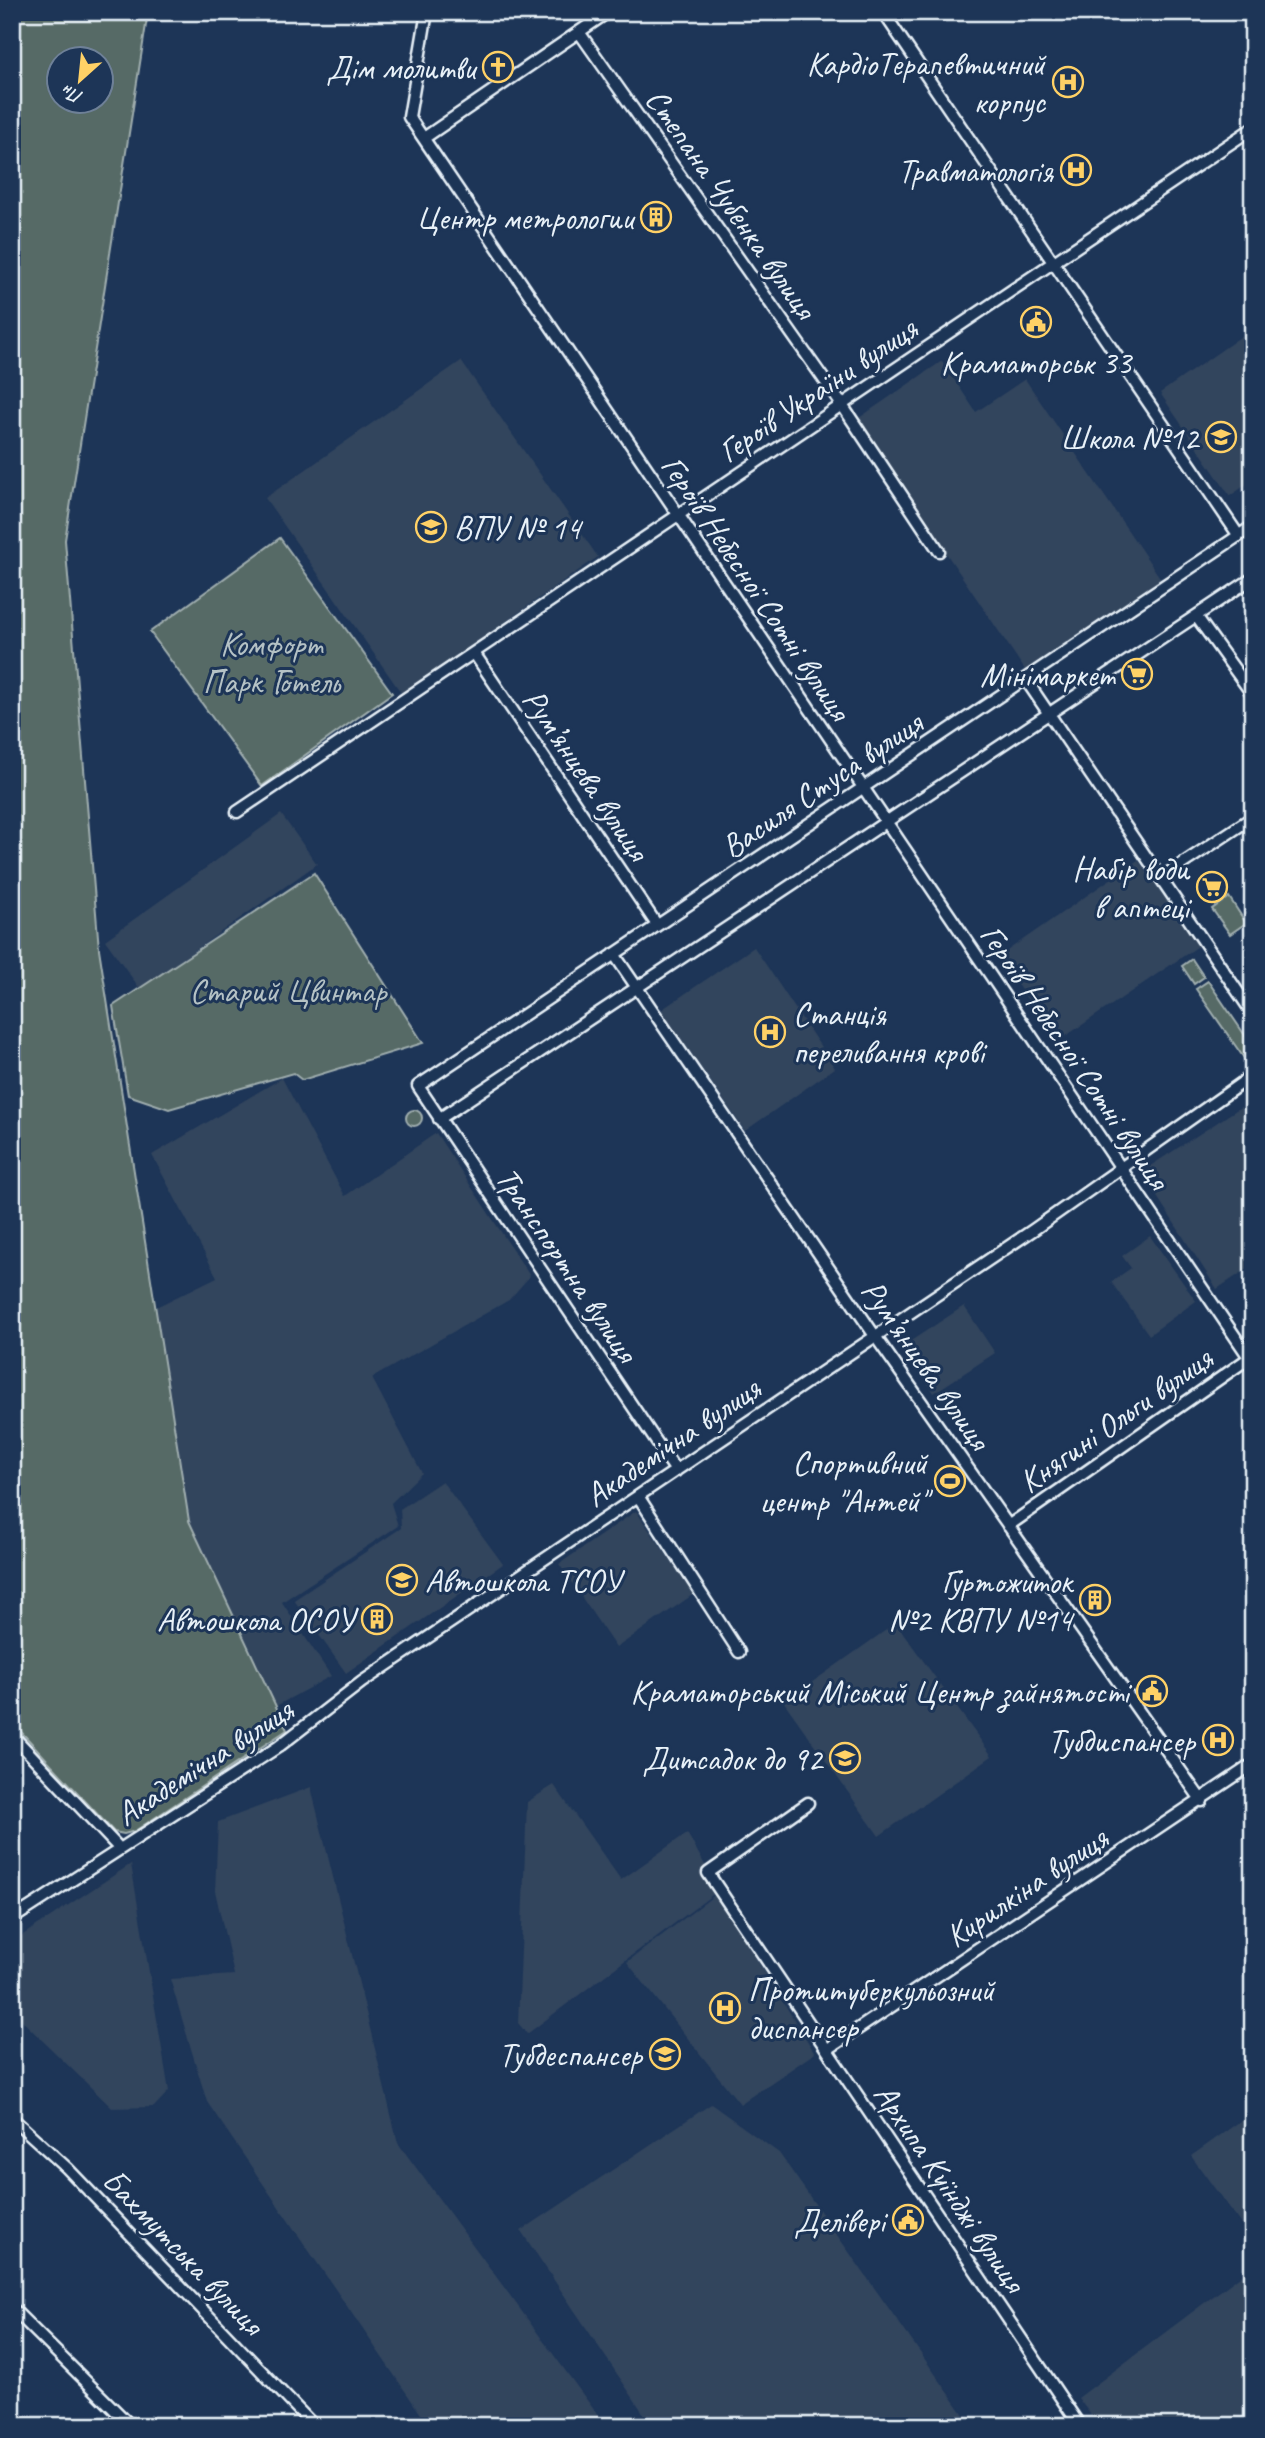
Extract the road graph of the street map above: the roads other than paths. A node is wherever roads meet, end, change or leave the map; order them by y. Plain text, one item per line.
1 (427, 12) edge
2 (608, 12) edge
3 (883, 12) edge
4 (579, 32) junction
5 (1253, 128) edge
6 (424, 138) junction
7 (1055, 261) junction
8 (842, 405) junction
9 (677, 516) junction
10 (1253, 526) edge
11 (1238, 536) junction
12 (939, 551) dead end
13 (1253, 578) edge
14 (1196, 616) junction
15 (474, 653) junction
16 (1026, 680) junction
17 (1253, 695) edge
18 (1050, 714) junction
19 (861, 788) junction
20 (237, 812) dead end
21 (1253, 817) edge
22 (886, 824) junction
23 (1161, 878) junction
24 (657, 925) junction
25 (614, 954) junction
26 (638, 989) junction
27 (1253, 1014) edge
28 (1253, 1075) edge
29 (418, 1086) joint
30 (439, 1119) junction
31 (1122, 1169) junction
32 (875, 1336) junction
33 (1252, 1359) edge
34 (676, 1471) junction
35 (638, 1496) junction
36 (1008, 1526) junction
37 (739, 1652) dead end
38 (12, 1735) edge
39 (1253, 1764) edge
40 (1202, 1801) junction
41 (808, 1804) dead end
42 (119, 1848) junction
43 (12, 1920) edge
44 (828, 2049) junction
45 (12, 2118) edge
46 (12, 2308) edge
47 (131, 2426) edge
48 (314, 2426) edge
49 (1080, 2426) edge

1 - 6 street, Героїв Небесної Сотні вулиця
2 - 4 street
3 - 7 street
4 - 6 street
4 - 8 street, Степана Чубенка вулиця
5 - 7 street, Героїв України вулиця
6 - 9 street, Героїв Небесної Сотні вулиця
7 - 8 street, Героїв України вулиця
7 - 11 street
8 - 9 street, Героїв України вулиця
8 - 12 street, Степана Чубенка вулиця
9 - 15 street, Героїв України вулиця
9 - 19 street, Героїв Небесної Сотні вулиця
10 - 11 street, Василя Стуса вулиця
11 - 16 street, Василя Стуса вулиця
13 - 14 street, Василя Стуса вулиця
14 - 17 street
14 - 18 street, Василя Стуса вулиця
15 - 20 street, Героїв України вулиця
15 - 24 street, Рум’янцева вулиця
16 - 18 street
16 - 19 street, Василя Стуса вулиця
18 - 22 street, Василя Стуса вулиця
18 - 23 street
19 - 22 street, Героїв Небесної Сотні вулиця
19 - 24 street, Василя Стуса вулиця
21 - 23 street
22 - 26 street, Василя Стуса вулиця
22 - 31 street, Героїв Небесної Сотні вулиця
23 - 27 street
24 - 25 street, Василя Стуса вулиця
25 - 26 street, Рум’янцева вулиця
25 - 29 street, Василя Стуса вулиця
26 - 30 street, Василя Стуса вулиця
26 - 32 street, Рум’янцева вулиця
28 - 31 street, Академічна вулиця
29 - 30 street, Транспортна вулиця
30 - 34 street, Транспортна вулиця
31 - 32 street, Академічна вулиця
31 - 33 street, Героїв Небесної Сотні вулиця
32 - 34 street, Академічна вулиця
32 - 36 street, Рум’янцева вулиця
33 - 36 street, Княгині Ольги вулиця
34 - 35 street, Академічна вулиця
35 - 37 street
35 - 42 street, Академічна вулиця
36 - 40 street, Рум’янцева вулиця
38 - 42 street
39 - 40 street, Кирилкіна вулиця
40 - 44 street, Кирилкіна вулиця
41 - 44 street, Архипа Куїнджі вулиця
42 - 43 street, Академічна вулиця
44 - 49 street, Архипа Куїнджі вулиця
45 - 48 street, Бахмутська вулиця
46 - 47 street

